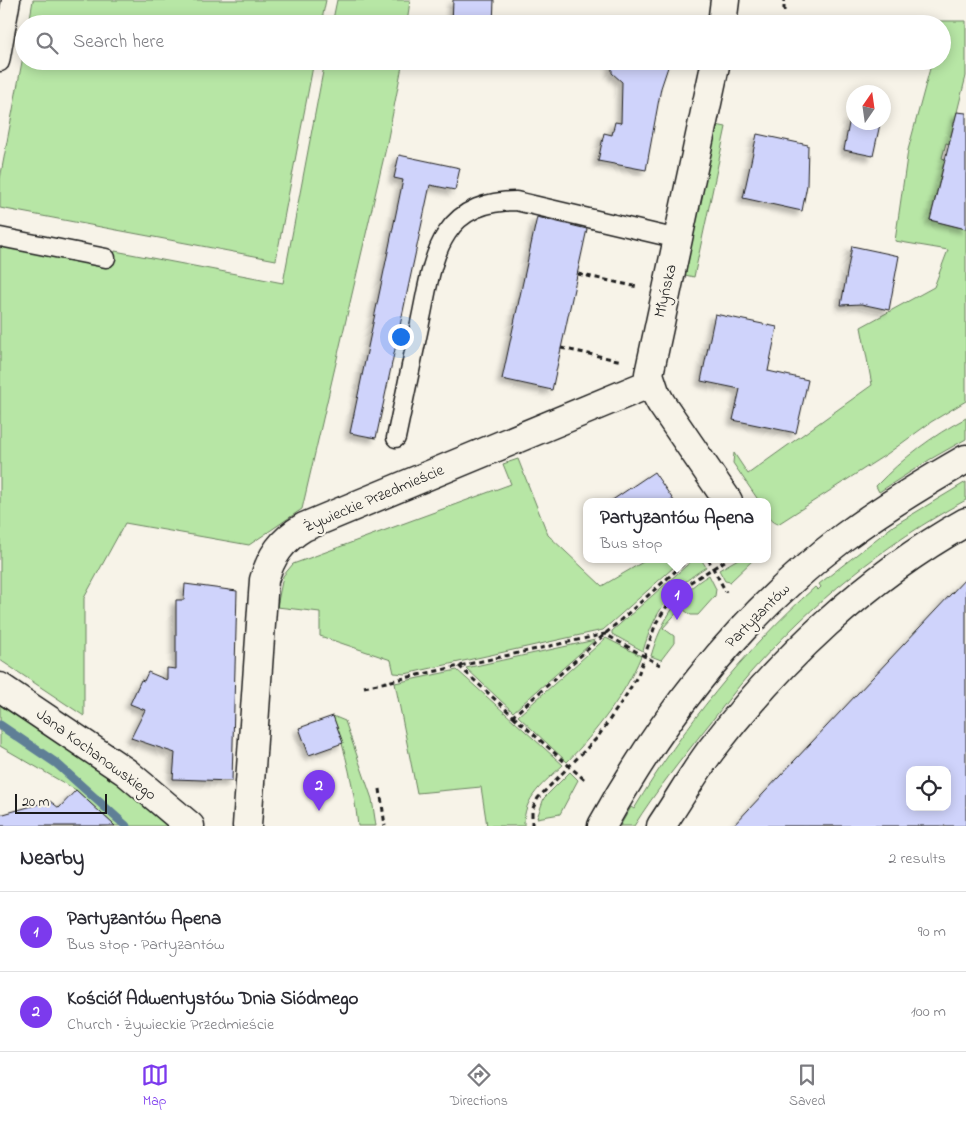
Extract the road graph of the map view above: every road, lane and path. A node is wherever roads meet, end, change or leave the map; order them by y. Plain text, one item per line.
1 (11, 0) edge
2 (725, 0) edge
3 (784, 0) edge
4 (784, 11) dead end
5 (723, 15) edge
6 (0, 62) edge
7 (714, 70) edge
8 (0, 237) edge
9 (678, 239) junction
10 (106, 258) dead end
11 (578, 274) dead end
12 (646, 289) dead end
13 (561, 348) dead end
14 (630, 362) dead end
15 (651, 382) junction
16 (396, 438) dead end
17 (966, 459) edge
18 (726, 498) edge
19 (966, 522) edge
20 (685, 563) edge
21 (711, 563) edge
22 (722, 563) edge
23 (714, 568) junction
24 (726, 592) dead end
25 (606, 634) junction
26 (645, 655) junction
27 (660, 665) dead end
28 (459, 666) junction
29 (0, 687) edge
30 (364, 687) dead end
31 (513, 716) junction
32 (568, 766) junction
33 (586, 781) dead end
34 (380, 790) dead end
35 (190, 826) edge
36 (247, 826) edge
37 (385, 826) edge
38 (532, 826) edge
39 (602, 826) edge
40 (661, 826) edge

1 - 6 lane
2 - 5 street
3 - 4 path
7 - 9 street, Młyńska
8 - 10 lane
9 - 15 street, Młyńska
9 - 16 lane
11 - 12 path
13 - 14 path
15 - 18 street, Młyńska
15 - 36 street, Żywieckie Przedmieście
17 - 39 street, Partyzantów
19 - 40 street
20 - 25 path
21 - 23 path
22 - 23 path
23 - 24 path
23 - 26 path
25 - 26 path
25 - 28 path
25 - 31 path
26 - 27 path
26 - 32 path
28 - 30 path
28 - 31 path
29 - 35 street, Jana Kochanowskiego
31 - 32 path
32 - 33 path
32 - 38 path
34 - 37 path

